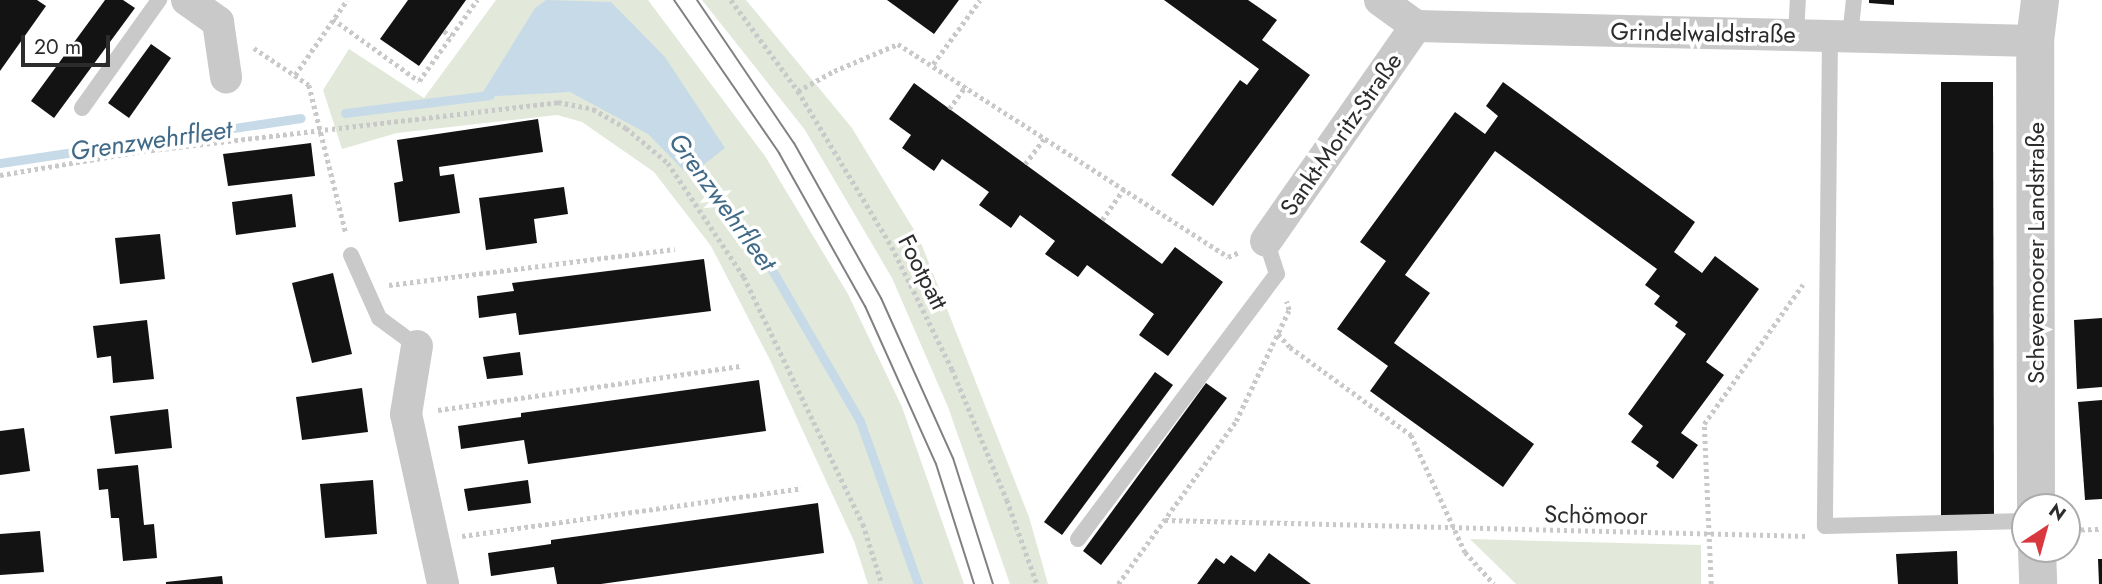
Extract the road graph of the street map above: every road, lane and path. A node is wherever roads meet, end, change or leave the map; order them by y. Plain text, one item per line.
1 (159, 0) edge
2 (187, 0) edge
3 (347, 0) edge
4 (477, 0) edge
5 (731, 0) edge
6 (979, 0) edge
7 (1380, 0) edge
8 (1798, 0) edge
9 (1854, 0) edge
10 (2040, 0) edge
11 (333, 19) junction
12 (1416, 26) junction
13 (444, 31) dead end
14 (1796, 35) junction
15 (1840, 36) junction
16 (451, 37) junction
17 (2035, 41) junction
18 (254, 48) dead end
19 (933, 64) junction
20 (295, 75) junction
21 (226, 77) dead end
22 (966, 86) junction
23 (798, 91) junction
24 (82, 108) dead end
25 (949, 109) dead end
26 (322, 128) junction
27 (1045, 137) junction
28 (1025, 164) dead end
29 (0, 175) edge
30 (1124, 189) junction
31 (1102, 220) dead end
32 (1266, 241) junction
33 (675, 249) dead end
34 (351, 255) joint
35 (1803, 272) dead end
36 (1277, 274) junction
37 (364, 288) junction
38 (1278, 334) junction
39 (417, 346) joint
40 (740, 366) dead end
41 (405, 414) junction
42 (802, 488) dead end
43 (2036, 493) edge
44 (1166, 520) junction
45 (2011, 521) edge
46 (2102, 528) edge
47 (1454, 529) junction
48 (2081, 529) edge
49 (1712, 535) junction
50 (1821, 536) dead end
51 (1079, 539) dead end
52 (433, 541) junction
53 (2037, 563) edge
54 (443, 584) edge
55 (882, 584) edge
56 (1037, 584) edge
57 (1118, 584) edge
58 (1494, 584) edge
59 (1711, 584) edge
60 (2038, 584) edge

1 - 24 lane
2 - 21 street
3 - 11 path
4 - 16 path
5 - 23 path, Footpatt
6 - 19 path
7 - 12 street
8 - 14 lane
9 - 15 lane
10 - 17 street, Schevemoorer Landstraße
11 - 16 path
11 - 20 path
12 - 14 street, Grindelwaldstraße
12 - 32 street, Sankt-Moritz-Straße
13 - 16 path
14 - 15 street, Grindelwaldstraße
15 - 17 street, Grindelwaldstraße
15 - 45 lane
17 - 43 street, Schevemoorer Landstraße
18 - 20 path
19 - 22 path
19 - 23 path
20 - 26 path
22 - 25 path
22 - 27 path
23 - 56 path, Footpatt
26 - 29 path
26 - 34 path
26 - 55 path
27 - 28 path
27 - 30 path
30 - 31 path
30 - 32 path
32 - 36 lane
33 - 37 path
34 - 37 lane
35 - 49 path
36 - 38 path
36 - 51 lane
37 - 39 lane
38 - 44 path
38 - 47 path
39 - 41 street
40 - 41 path
41 - 52 street
42 - 52 path
44 - 47 path, Schömoor
44 - 57 path
46 - 48 path
47 - 49 path, Schömoor
47 - 58 path
49 - 50 path, Schömoor
49 - 59 path
52 - 54 street
53 - 60 street

